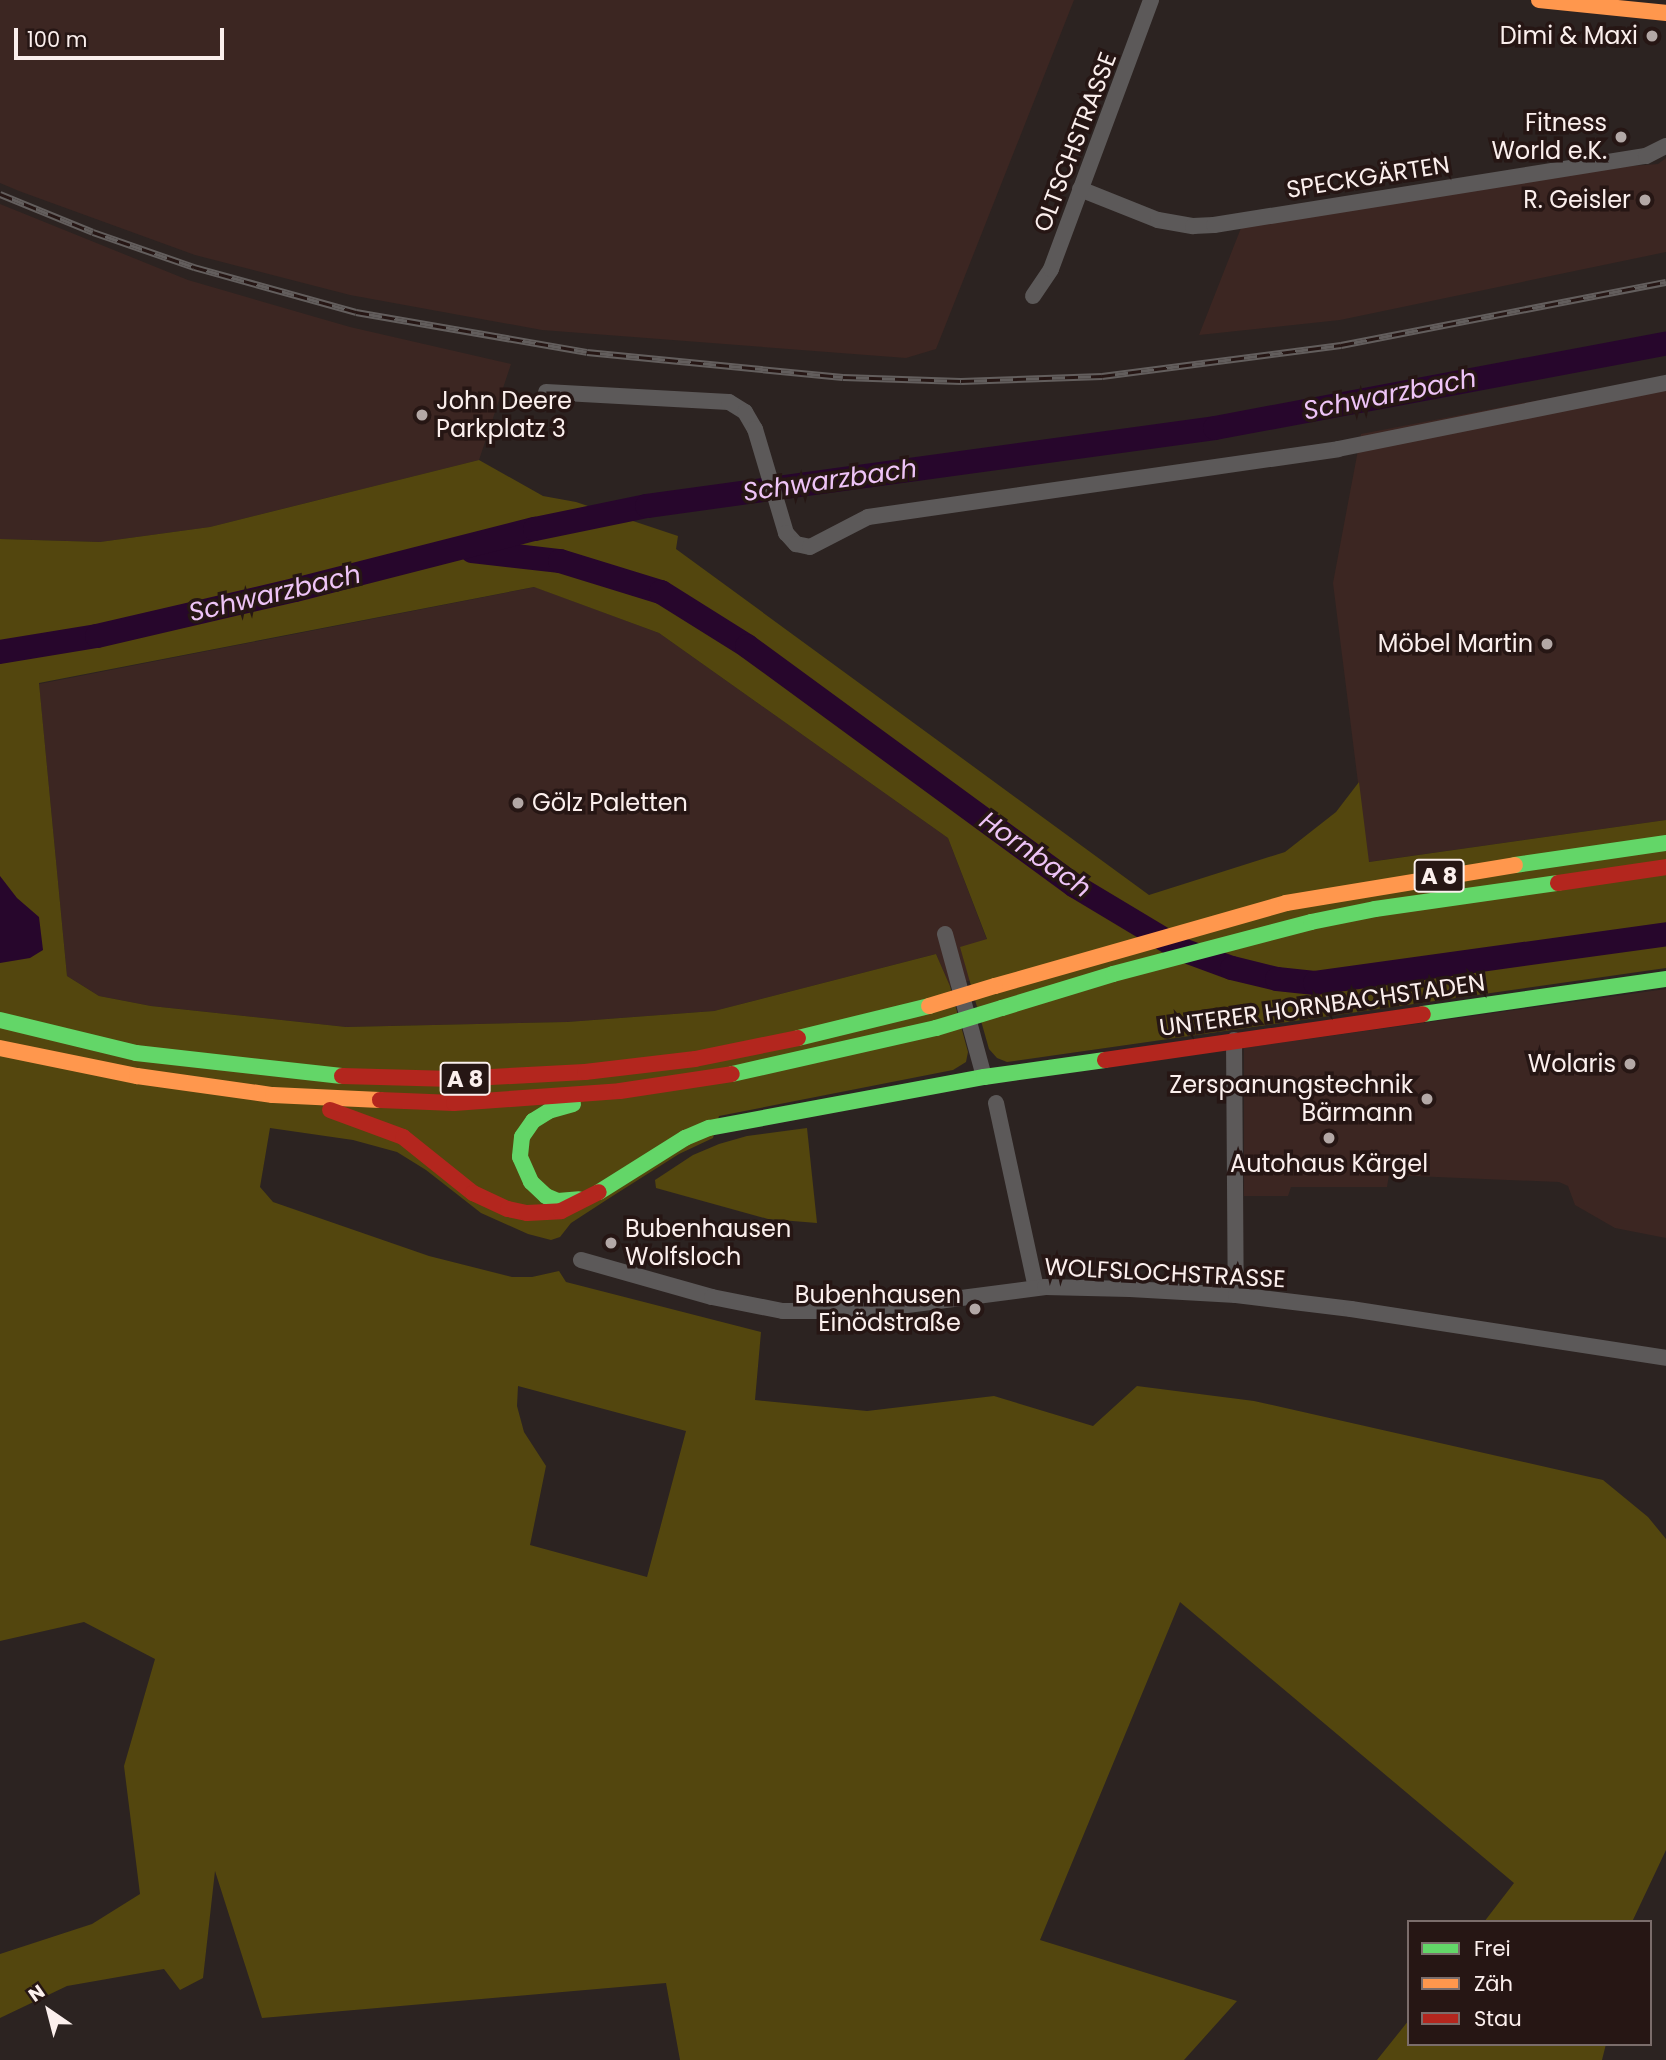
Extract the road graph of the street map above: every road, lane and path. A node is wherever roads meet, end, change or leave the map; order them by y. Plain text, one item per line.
1 (1152, 0) edge
2 (1539, 0) edge
3 (1666, 13) edge
4 (1666, 146) edge
5 (1080, 189) junction
6 (1033, 296) dead end
7 (1666, 383) edge
8 (547, 392) dead end
9 (1666, 843) edge
10 (1666, 867) edge
11 (945, 934) dead end
12 (1666, 979) edge
13 (0, 1020) edge
14 (1234, 1040) junction
15 (0, 1048) edge
16 (984, 1077) junction
17 (620, 1091) junction
18 (273, 1095) junction
19 (996, 1103) dead end
20 (598, 1192) junction
21 (581, 1260) dead end
22 (1036, 1288) junction
23 (1236, 1295) junction
24 (1666, 1358) edge

1 - 5 street, OLTSCHSTRASSE
2 - 3 main road
4 - 5 street, SPECKGÄRTEN
5 - 6 street, OLTSCHSTRASSE
7 - 8 street
9 - 13 main road, A 8, bridge
10 - 17 main road, A 8, bridge
11 - 16 street
12 - 14 main road, UNTERER HORNBACHSTADEN
14 - 16 main road, UNTERER HORNBACHSTADEN
14 - 23 street
15 - 18 main road, A 8
16 - 20 main road, UNTERER HORNBACHSTADEN
17 - 18 main road, A 8
17 - 20 main road
18 - 20 main road
19 - 22 street
21 - 22 street, WOLFSLOCHSTRASSE
22 - 23 street, WOLFSLOCHSTRASSE
23 - 24 street, WOLFSLOCHSTRASSE

